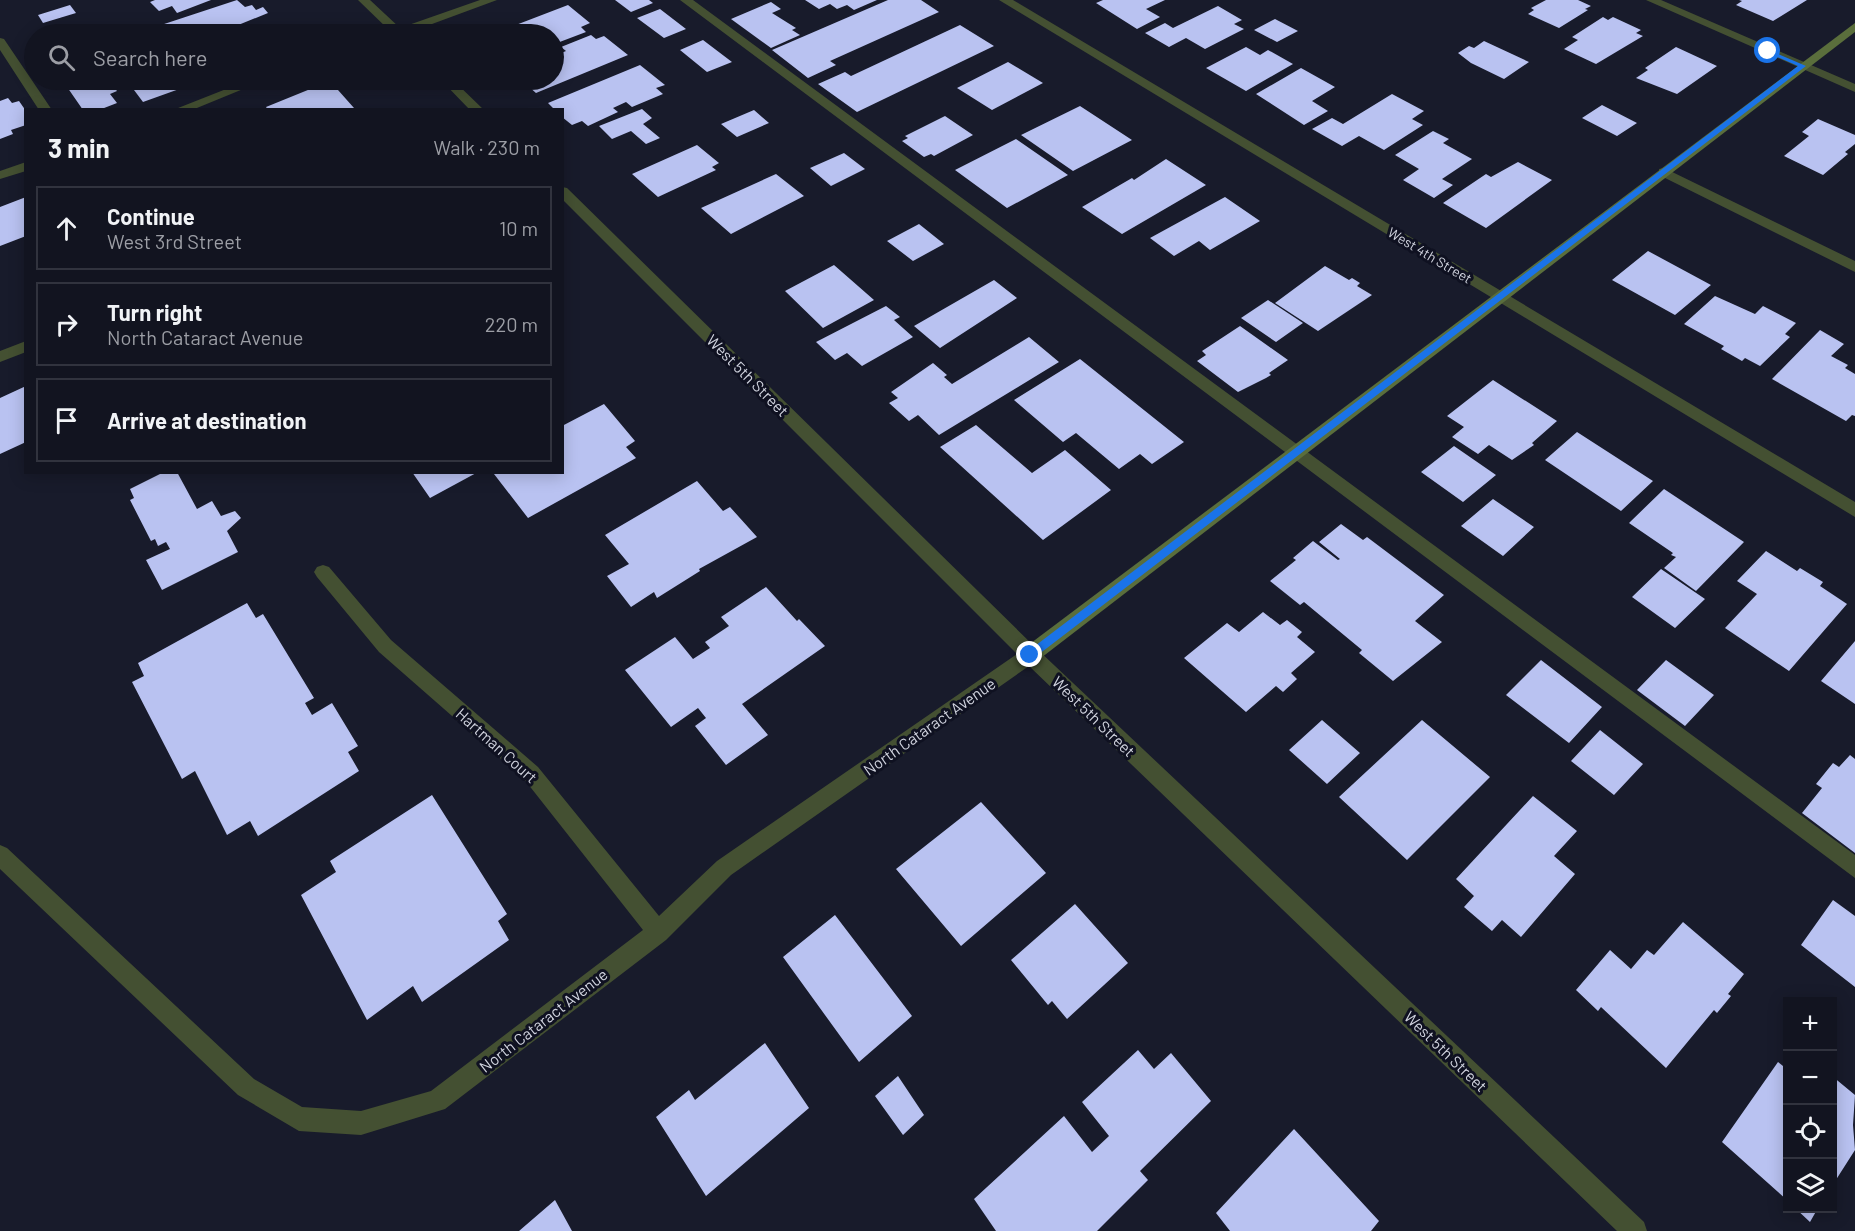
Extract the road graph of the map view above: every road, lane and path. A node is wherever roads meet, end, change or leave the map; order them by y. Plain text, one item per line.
1 (364, 0) edge
2 (491, 0) edge
3 (686, 0) edge
4 (1005, 0) edge
5 (1652, 0) edge
6 (388, 24) edge
7 (425, 24) edge
8 (1855, 26) edge
9 (0, 41) edge
10 (1803, 66) junction
11 (24, 77) edge
12 (1855, 88) edge
13 (33, 90) edge
14 (233, 90) edge
15 (457, 90) edge
16 (45, 108) edge
17 (184, 108) edge
18 (476, 108) edge
19 (24, 167) edge
20 (1664, 171) junction
21 (0, 175) edge
22 (564, 193) edge
23 (1855, 267) edge
24 (1500, 297) junction
25 (24, 347) edge
26 (0, 357) edge
27 (1296, 453) junction
28 (1855, 510) edge
29 (323, 572) dead end
30 (1030, 655) junction
31 (0, 855) edge
32 (1855, 868) edge
33 (658, 932) junction
34 (1635, 1231) edge

1 - 6 street
2 - 7 street
3 - 27 street
4 - 24 street, West 4th Street
5 - 10 street
8 - 10 street, North Cataract Avenue
9 - 11 street
10 - 12 street
10 - 20 street, North Cataract Avenue
13 - 16 street
14 - 17 street
15 - 18 street
19 - 21 street
20 - 23 street
20 - 24 street, North Cataract Avenue
22 - 30 street, West 5th Street
24 - 27 street, North Cataract Avenue
24 - 28 street, West 4th Street
25 - 26 street
27 - 30 street, North Cataract Avenue
27 - 32 street
29 - 33 street, Hartman Court
30 - 33 street, North Cataract Avenue
30 - 34 street, West 5th Street
31 - 33 street, North Cataract Avenue

